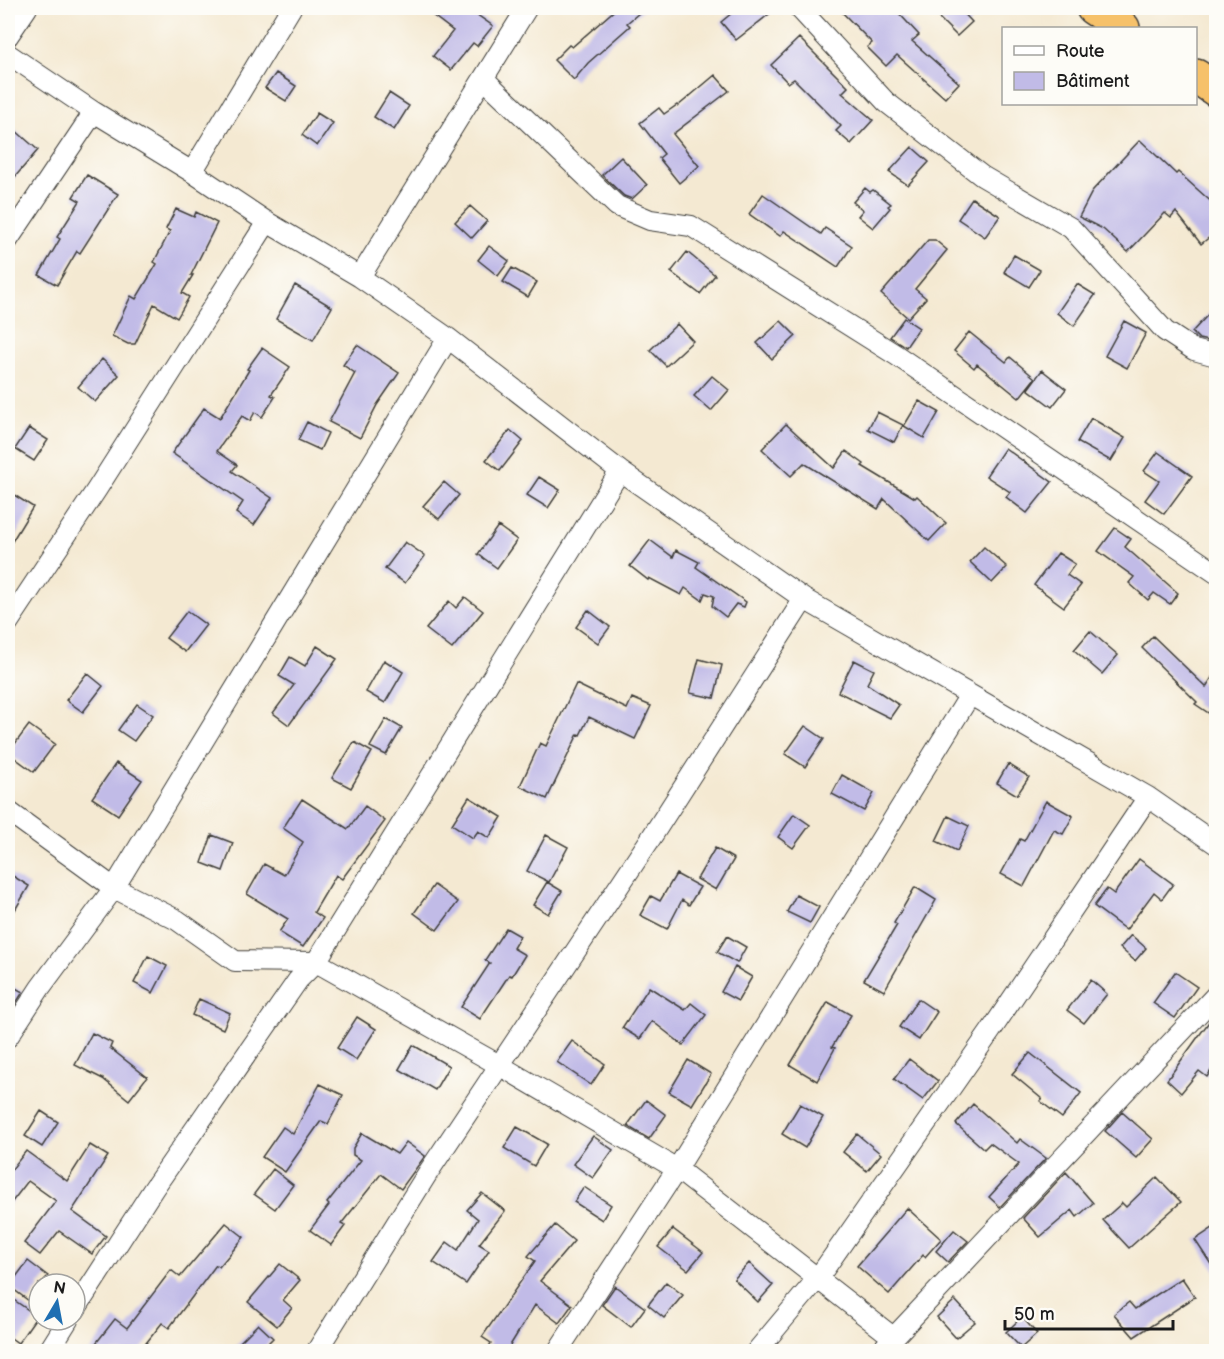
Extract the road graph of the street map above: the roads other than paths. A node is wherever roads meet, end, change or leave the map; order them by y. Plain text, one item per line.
1 (27, 8) edge
2 (291, 8) edge
3 (527, 8) edge
4 (799, 8) edge
5 (1093, 8) edge
6 (1122, 27) edge
7 (8, 36) edge
8 (8, 54) edge
9 (1197, 77) edge
10 (484, 79) junction
11 (1216, 90) edge
12 (94, 112) junction
13 (192, 172) junction
14 (267, 222) junction
15 (8, 240) edge
16 (360, 277) junction
17 (448, 338) junction
18 (1216, 356) edge
19 (620, 471) junction
20 (1216, 573) edge
21 (804, 599) junction
22 (8, 623) edge
23 (970, 695) junction
24 (1148, 797) junction
25 (8, 811) edge
26 (1216, 844) edge
27 (114, 888) junction
28 (316, 962) junction
29 (1216, 996) edge
30 (8, 1037) edge
31 (499, 1065) junction
32 (677, 1169) junction
33 (818, 1278) junction
34 (87, 1291) edge
35 (60, 1332) edge
36 (887, 1345) edge
37 (48, 1352) edge
38 (316, 1352) edge
39 (557, 1352) edge
40 (756, 1352) edge

1 - 7 street
2 - 13 street
3 - 10 street
4 - 18 street
5 - 6 highway
8 - 12 street
9 - 11 highway
10 - 16 street
10 - 20 street
12 - 13 street
12 - 15 street
13 - 14 street
14 - 16 street
14 - 22 street
16 - 17 street
17 - 19 street
17 - 27 street
19 - 21 street
19 - 28 street
21 - 23 street
21 - 31 street
23 - 24 street
23 - 32 street
24 - 26 street
24 - 33 street
25 - 27 street
27 - 28 street
27 - 30 street
28 - 31 street
28 - 34 street
29 - 36 street
31 - 32 street
31 - 38 street
32 - 33 street
32 - 39 street
33 - 36 street
33 - 40 street
35 - 37 street

